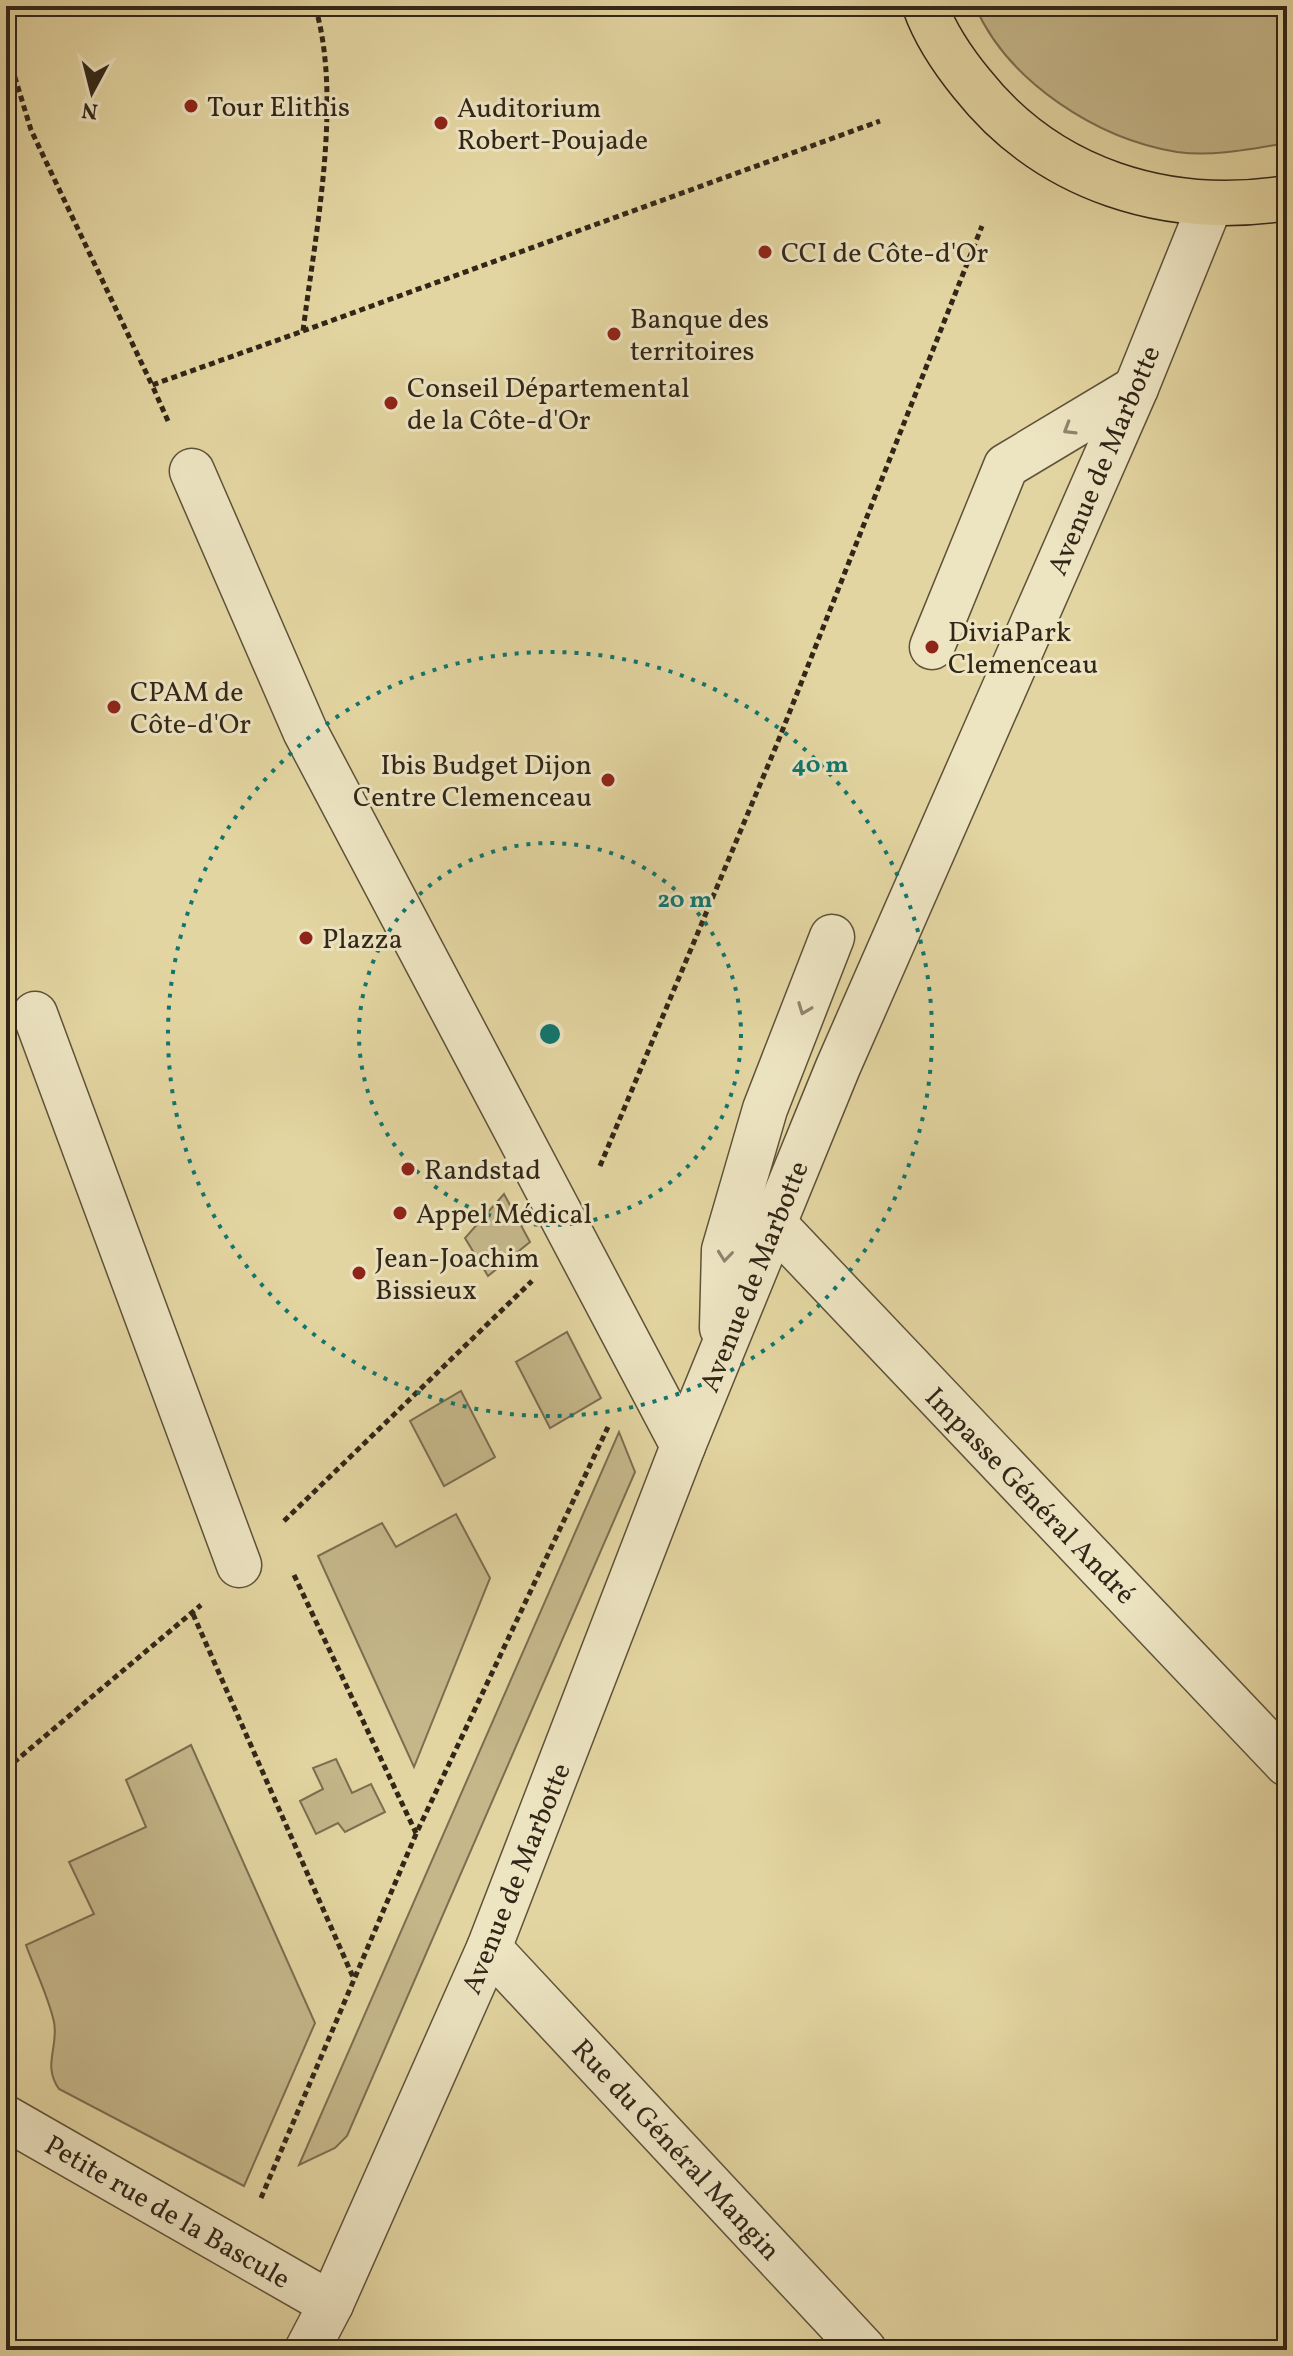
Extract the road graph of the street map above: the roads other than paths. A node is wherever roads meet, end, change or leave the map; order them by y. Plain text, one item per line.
1 (925, 6) edge
2 (1287, 198) edge
3 (1210, 205) junction
4 (1136, 388) junction
5 (192, 471) road end
6 (932, 647) dead end
7 (832, 937) dead end
8 (35, 1014) dead end
9 (776, 1226) junction
10 (722, 1354) junction
11 (683, 1446) junction
12 (239, 1565) road end
13 (1287, 1764) edge
14 (489, 1948) junction
15 (6, 2118) edge
16 (331, 2304) junction
17 (307, 2350) edge
18 (864, 2350) edge

1 - 3 main road
2 - 3 main road
3 - 4 street, Avenue de Marbotte
4 -> 6 street
4 - 9 street, Avenue de Marbotte
5 - 11 street
7 -> 10 street
8 - 12 street
9 - 10 street, Avenue de Marbotte
9 - 13 street, Impasse Général André
10 - 11 street, Avenue de Marbotte
11 - 14 street, Avenue de Marbotte
14 - 16 street, Avenue de Marbotte
14 - 18 street, Rue du Général Mangin
15 - 16 street, Petite rue de la Bascule
16 - 17 street, Avenue de Marbotte

